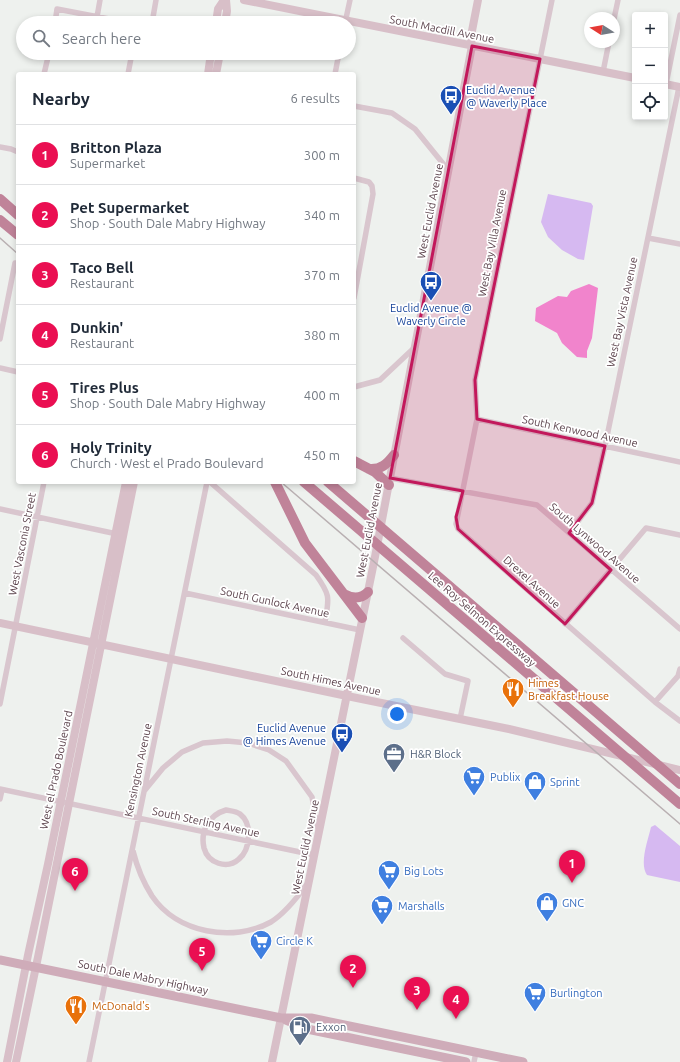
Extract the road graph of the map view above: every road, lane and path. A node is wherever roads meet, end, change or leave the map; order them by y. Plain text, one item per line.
1 (100, 0) edge
2 (156, 0) edge
3 (225, 0) edge
4 (244, 0) edge
5 (350, 0) edge
6 (478, 0) edge
7 (552, 0) edge
8 (618, 0) edge
9 (615, 12) edge
10 (680, 15) edge
11 (56, 16) edge
12 (92, 16) edge
13 (97, 16) edge
14 (153, 16) edge
15 (217, 16) edge
16 (226, 16) edge
17 (318, 16) edge
18 (347, 16) edge
19 (356, 24) edge
20 (472, 46) junction
21 (608, 48) edge
22 (540, 59) junction
23 (47, 60) edge
24 (131, 60) edge
25 (210, 60) edge
26 (219, 60) edge
27 (338, 60) edge
28 (668, 70) edge
29 (44, 72) edge
30 (128, 72) edge
31 (208, 72) edge
32 (216, 72) edge
33 (335, 72) edge
34 (603, 72) junction
35 (632, 77) edge
36 (668, 85) edge
37 (679, 87) edge
38 (356, 106) edge
39 (0, 147) edge
40 (16, 151) edge
41 (449, 171) junction
42 (356, 178) edge
43 (0, 199) edge
44 (16, 213) edge
45 (0, 220) edge
46 (16, 233) edge
47 (648, 238) junction
48 (680, 244) edge
49 (15, 263) dead end
50 (356, 287) edge
51 (0, 339) edge
52 (415, 348) junction
53 (0, 368) edge
54 (16, 372) edge
55 (356, 386) edge
56 (477, 419) junction
57 (605, 446) junction
58 (394, 456) junction
59 (356, 462) edge
60 (680, 462) edge
61 (369, 469) junction
62 (389, 482) junction
63 (44, 484) edge
64 (126, 484) edge
65 (133, 484) edge
66 (209, 484) edge
67 (211, 484) edge
68 (275, 484) edge
69 (306, 484) edge
70 (330, 484) edge
71 (463, 491) junction
72 (0, 509) edge
73 (37, 517) junction
74 (569, 533) junction
75 (119, 534) junction
76 (680, 535) edge
77 (611, 570) junction
78 (368, 592) junction
79 (185, 593) junction
80 (344, 594) junction
81 (362, 618) junction
82 (325, 622) junction
83 (0, 623) edge
84 (564, 624) junction
85 (16, 626) junction
86 (680, 629) edge
87 (360, 630) junction
88 (403, 638) dead end
89 (97, 643) junction
90 (171, 658) junction
91 (680, 669) edge
92 (347, 696) junction
93 (655, 702) junction
94 (0, 704) edge
95 (460, 719) junction
96 (680, 721) edge
97 (680, 770) edge
98 (680, 784) edge
99 (1, 790) edge
100 (144, 790) junction
101 (0, 799) edge
102 (65, 802) junction
103 (680, 804) edge
104 (138, 818) junction
105 (204, 832) junction
106 (319, 832) junction
107 (247, 841) junction
108 (132, 849) junction
109 (314, 855) junction
110 (52, 864) junction
111 (309, 882) junction
112 (0, 960) edge
113 (26, 965) junction
114 (36, 967) junction
115 (105, 982) junction
116 (281, 1018) junction
117 (476, 1052) junction
118 (7, 1062) edge
119 (16, 1062) edge
120 (89, 1062) edge
121 (272, 1062) edge
122 (466, 1062) edge
123 (474, 1062) edge
124 (523, 1062) edge

1 - 13 street
2 - 14 street
3 - 15 street
3 - 16 street
4 - 17 street, South Macdill Avenue
5 - 18 street
6 - 20 street, West Euclid Avenue
7 - 22 street, West Bay Villa Avenue
8 - 9 street
10 - 28 street
11 - 12 street
19 - 20 street, South Macdill Avenue
20 - 22 street, South Macdill Avenue
20 - 41 street, West Euclid Avenue
21 - 34 street
22 - 34 street, South Macdill Avenue
22 - 56 street, West Bay Villa Avenue
23 - 29 street
24 - 30 street
25 - 31 street
26 - 32 street
27 - 33 street
34 - 35 street, South Macdill Avenue
36 - 37 street
37 - 47 street, West Bay Vista Avenue
38 - 41 street
39 - 40 street
41 - 52 street, West Euclid Avenue
42 - 50 street
43 - 44 highway
45 - 46 highway
47 - 48 street
47 - 57 street, West Bay Vista Avenue
49 - 51 street
52 - 55 street
52 - 58 street, West Euclid Avenue
53 - 54 street
56 - 57 street, South Kenwood Avenue
56 - 71 street, West Bay Villa Avenue
57 - 60 street, South Kenwood Avenue
57 - 74 street, West Bay Vista Avenue
58 - 61 highway
58 - 62 street, West Euclid Avenue
59 - 61 highway
61 - 62 highway
62 - 71 street
62 - 78 street, West Euclid Avenue
63 - 73 street, West Vasconia Street
64 - 75 street, West el Prado Boulevard
65 - 75 street, West el Prado Boulevard
66 - 79 street, Kensington Avenue
67 - 82 street
68 - 80 highway
69 - 103 highway, Lee Roy Selmon Expressway
70 - 98 highway, Lee Roy Selmon Expressway
71 - 74 street, South Lynwood Avenue
71 - 84 street, Drexel Avenue
72 - 73 street
73 - 75 street
73 - 85 street, West Vasconia Street
74 - 77 street, South Lynwood Avenue
75 - 89 street, West el Prado Boulevard
76 - 77 street
77 - 84 street
77 - 86 street, South Lynwood Avenue
78 - 80 highway
78 - 81 street, West Euclid Avenue
79 - 82 street, South Gunlock Avenue
79 - 90 street, Kensington Avenue
80 - 81 highway
81 - 87 street, West Euclid Avenue
82 - 87 street, South Gunlock Avenue
83 - 85 street, South Himes Avenue
84 - 93 street, Drexel Avenue
85 - 89 street, South Himes Avenue
85 - 94 street, West Vasconia Street
87 - 92 street, West Euclid Avenue
88 - 95 street
89 - 90 street, South Himes Avenue
89 - 102 street, West el Prado Boulevard
90 - 92 street, South Himes Avenue
90 - 100 street, Kensington Avenue
91 - 93 street
92 - 95 street, South Himes Avenue
92 - 106 street, West Euclid Avenue
93 - 96 street, Drexel Avenue
95 - 97 street, South Himes Avenue
99 - 101 street
99 - 102 street, South Sterling Avenue
100 - 104 street, Kensington Avenue
100 - 106 street
102 - 104 street, South Sterling Avenue
102 - 110 street, West el Prado Boulevard
104 - 105 street, South Sterling Avenue
104 - 108 street, Kensington Avenue
105 - 107 street, South Sterling Avenue
105 - 107 street
105 - 107 street
106 - 109 street, West Euclid Avenue
107 - 109 street, South Sterling Avenue
108 - 111 street
108 - 115 street, Kensington Avenue
109 - 111 street, West Euclid Avenue
110 - 113 street, West el Prado Boulevard
110 - 114 street, West el Prado Boulevard
111 - 116 street, West Euclid Avenue
112 - 113 main road, South Dale Mabry Highway
113 - 114 main road, South Dale Mabry Highway
113 - 118 street, West el Prado Boulevard
114 - 115 main road, South Dale Mabry Highway
114 - 119 street, West el Prado Boulevard
115 - 116 main road, South Dale Mabry Highway
115 - 120 street, Kensington Avenue
116 - 117 main road, South Dale Mabry Highway
116 - 121 street, West Euclid Avenue
116 - 122 main road, South Dale Mabry Highway
117 - 123 street
117 - 124 main road, South Dale Mabry Highway

